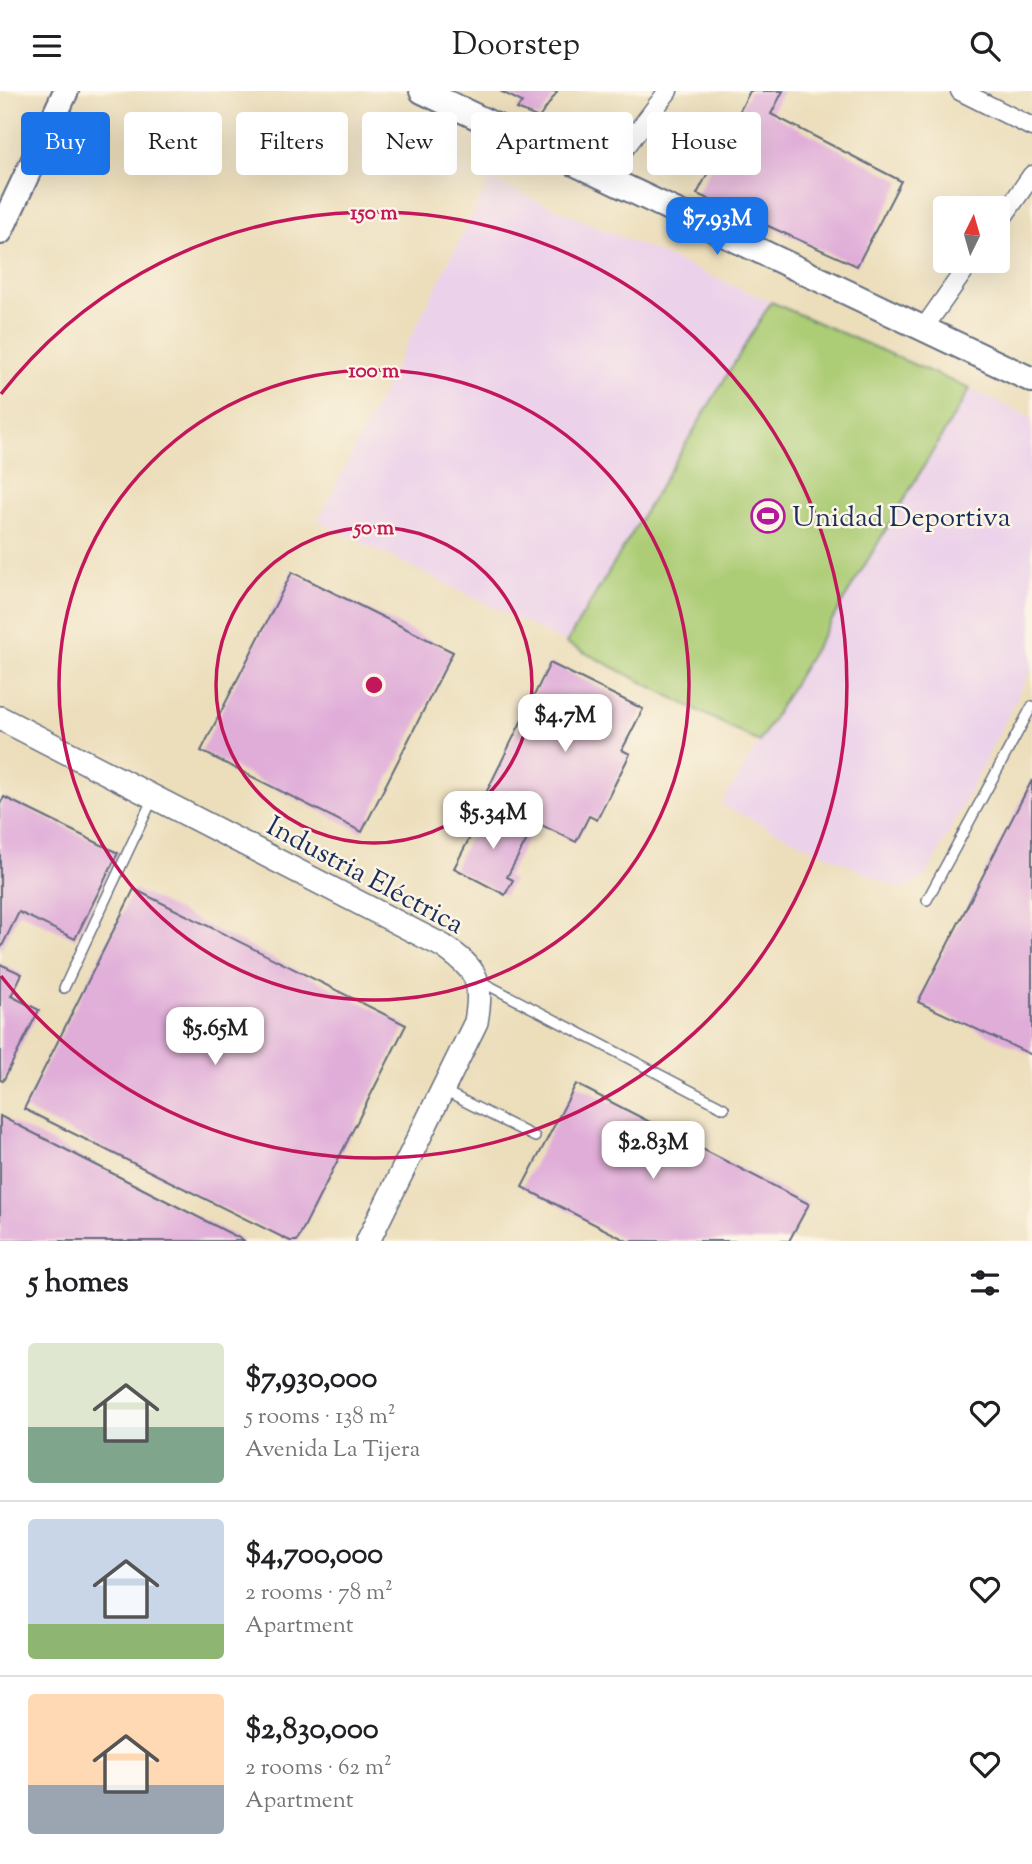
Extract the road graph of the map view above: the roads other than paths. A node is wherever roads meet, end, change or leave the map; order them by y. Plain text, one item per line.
1 (66, 91) edge
2 (422, 91) edge
3 (668, 91) edge
4 (960, 91) edge
5 (1032, 127) edge
6 (1032, 175) edge
7 (603, 177) junction
8 (1010, 206) edge
9 (0, 232) edge
10 (963, 273) edge
11 (923, 329) junction
12 (1032, 380) edge
13 (1032, 706) edge
14 (0, 718) edge
15 (154, 796) junction
16 (927, 900) dead end
17 (478, 981) junction
18 (64, 988) dead end
19 (443, 1090) junction
20 (724, 1108) dead end
21 (535, 1137) dead end
22 (368, 1241) edge

1 - 9 main road
2 - 7 main road
3 - 7 street
4 - 5 street
6 - 8 street
7 - 11 main road
10 - 11 street
11 - 12 main road
13 - 16 lane
14 - 15 street, Industria Eléctrica
15 - 17 street, Industria Eléctrica
15 - 18 lane
17 - 19 street
17 - 20 lane
19 - 21 lane
19 - 22 street

